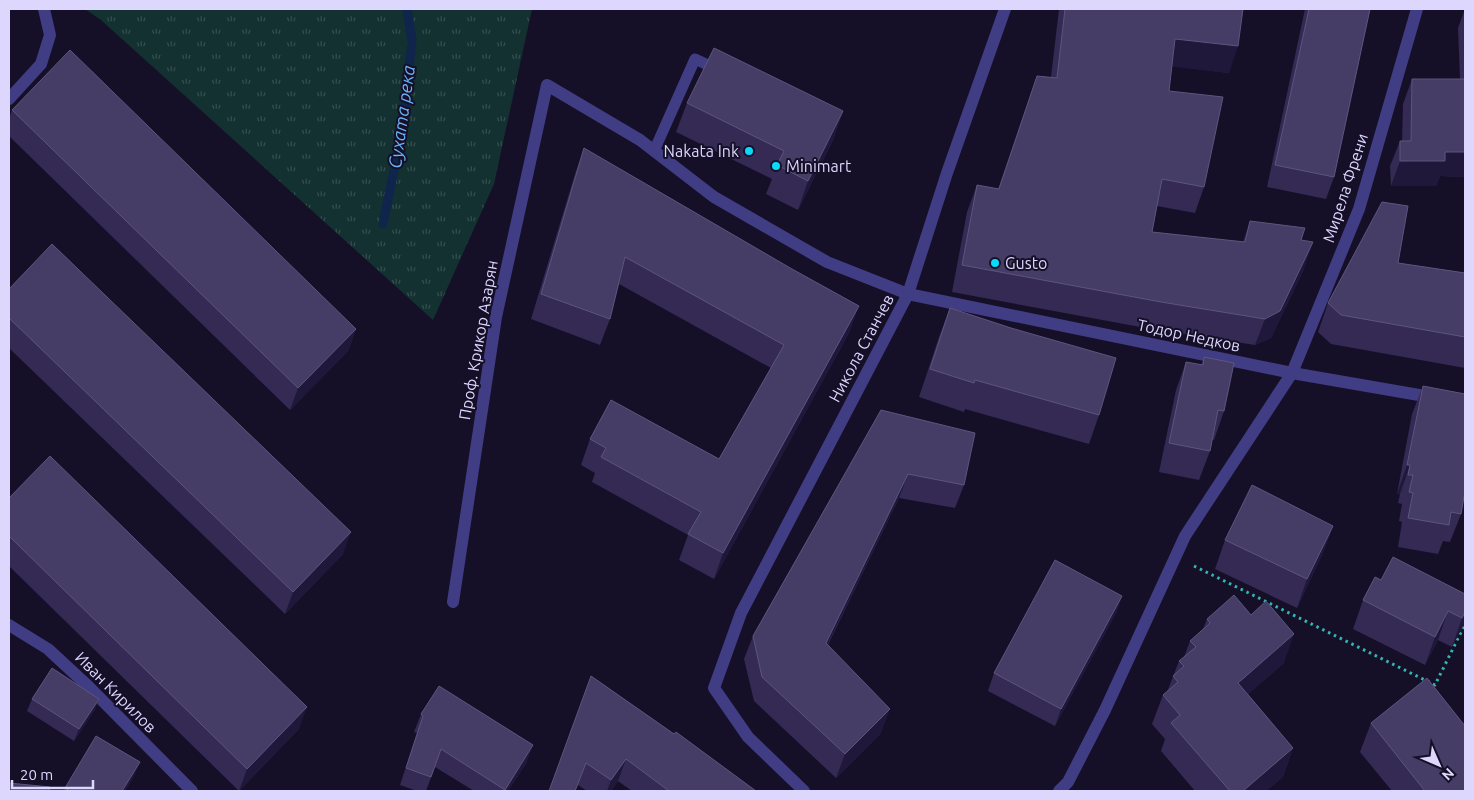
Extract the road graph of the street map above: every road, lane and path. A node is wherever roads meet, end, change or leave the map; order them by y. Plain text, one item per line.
1 (44, 9) edge
2 (1005, 9) edge
3 (1417, 9) edge
4 (731, 76) edge
5 (547, 85) joint
6 (9, 100) edge
7 (654, 151) junction
8 (908, 294) junction
9 (1292, 373) junction
10 (1465, 403) edge
11 (1176, 556) junction
12 (453, 602) dead end
13 (1465, 624) edge
14 (9, 625) edge
15 (192, 791) edge
16 (804, 791) edge
17 (1059, 791) edge

1 - 6 street
2 - 8 street, Никола Станчев
3 - 9 street, Мирела Френи
4 - 7 lane
5 - 7 street, Тодор Недков
5 - 12 street, Проф. Крикор Азарян
7 - 8 street, Тодор Недков
8 - 9 street, Тодор Недков
8 - 16 street, Никола Станчев
9 - 10 street, Тодор Недков
9 - 11 street, Мирела Френи
11 - 13 path
11 - 17 street, Мирела Френи
14 - 15 street, Иван Кирилов

